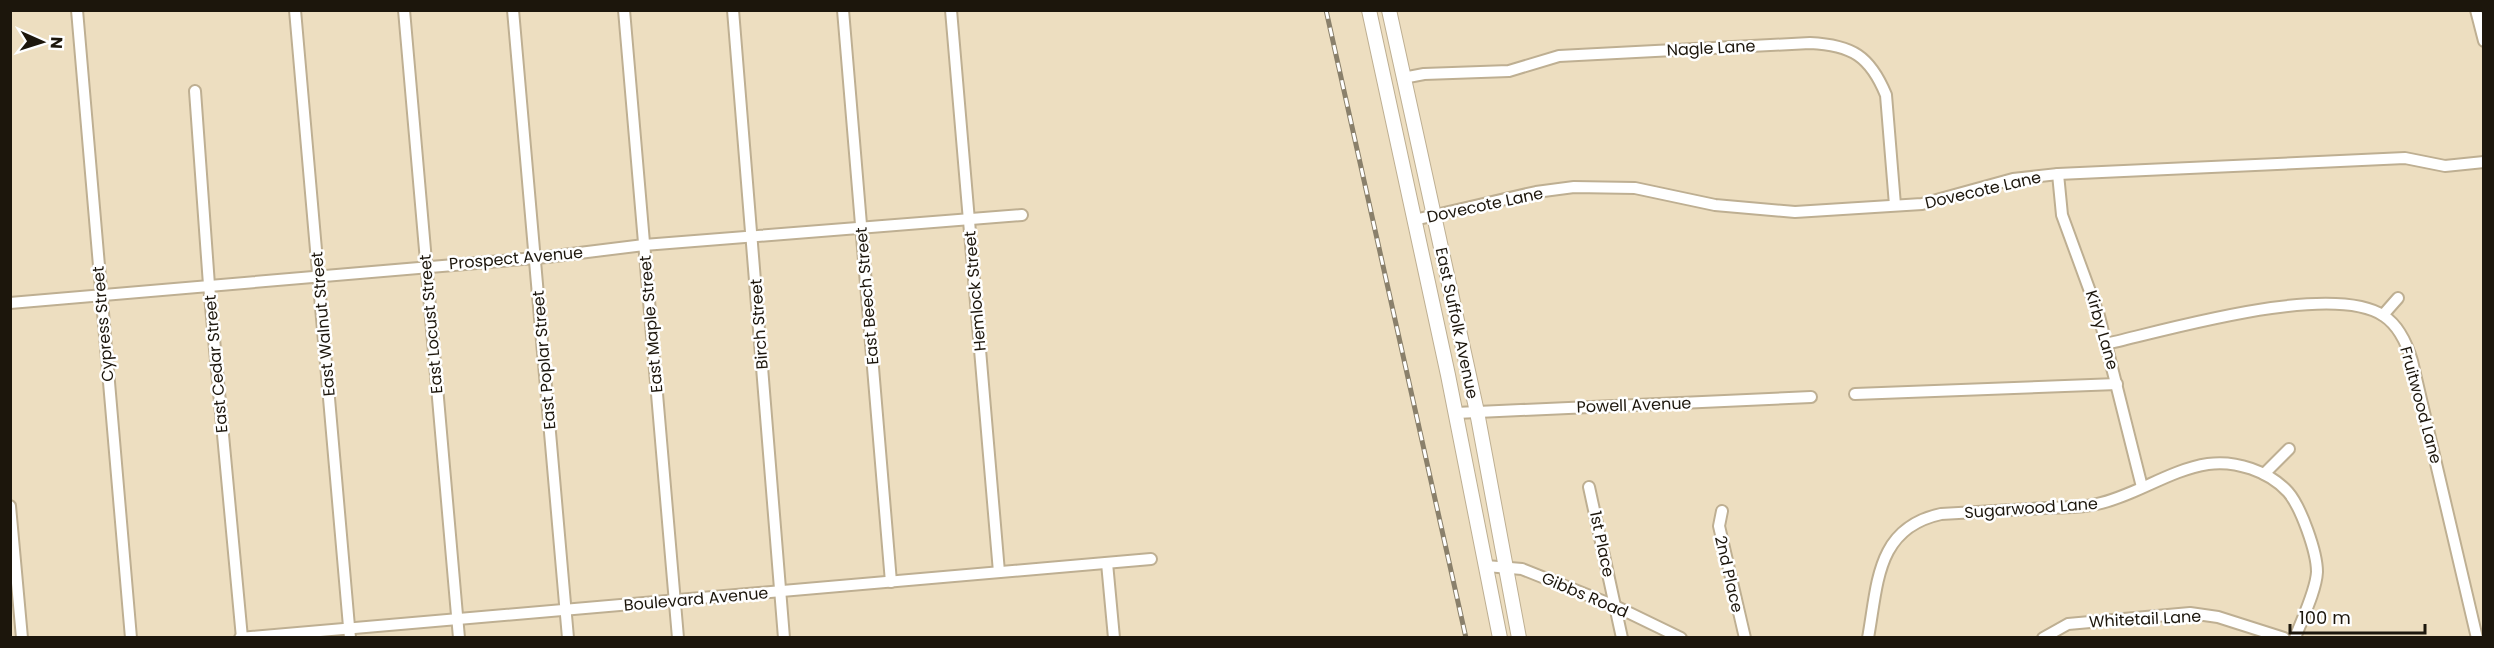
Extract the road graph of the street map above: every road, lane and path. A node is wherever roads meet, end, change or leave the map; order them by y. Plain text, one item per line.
1 (77, 10) edge
2 (295, 10) edge
3 (404, 10) edge
4 (513, 10) edge
5 (624, 10) edge
6 (732, 10) edge
7 (843, 10) edge
8 (951, 10) edge
9 (1369, 10) edge
10 (1389, 10) edge
11 (2476, 10) edge
12 (2484, 40) edge
13 (1403, 78) junction
14 (195, 91) dead end
15 (2484, 162) edge
16 (2058, 174) junction
17 (1895, 205) junction
18 (1022, 215) dead end
19 (1434, 216) junction
20 (969, 220) junction
21 (1414, 220) junction
22 (862, 229) junction
23 (752, 236) junction
24 (644, 244) junction
25 (535, 258) junction
26 (426, 267) junction
27 (319, 276) junction
28 (209, 285) junction
29 (100, 295) junction
30 (2398, 298) dead end
31 (10, 303) edge
32 (2383, 315) junction
33 (2106, 344) junction
34 (2117, 384) junction
35 (1855, 394) dead end
36 (1811, 397) dead end
37 (1477, 412) junction
38 (1456, 413) junction
39 (2289, 449) dead end
40 (2264, 474) junction
41 (1589, 486) dead end
42 (2142, 487) junction
43 (10, 506) edge
44 (1722, 511) dead end
45 (1151, 559) dead end
46 (1107, 562) junction
47 (1486, 566) junction
48 (1506, 566) junction
49 (999, 572) junction
50 (891, 582) junction
51 (780, 592) junction
52 (675, 601) junction
53 (1615, 606) junction
54 (566, 611) junction
55 (457, 620) junction
56 (350, 633) edge
57 (241, 637) edge
58 (22, 638) edge
59 (131, 638) edge
60 (459, 638) edge
61 (568, 638) edge
62 (678, 638) edge
63 (784, 638) edge
64 (1114, 638) edge
65 (1500, 638) edge
66 (1519, 638) edge
67 (1622, 638) edge
68 (1681, 638) edge
69 (1744, 638) edge
70 (1868, 638) edge
71 (2043, 638) edge
72 (2284, 638) edge
73 (2295, 638) edge
74 (2477, 638) edge

1 - 29 street, Cypress Street
2 - 27 street, East Walnut Street
3 - 26 street, East Locust Street
4 - 25 street, East Poplar Street
5 - 24 street, East Maple Street
6 - 23 street, Birch Street
7 - 22 street, East Beech Street
8 - 20 street, Hemlock Street
9 - 21 main road, East Suffolk Avenue
10 - 13 main road, East Suffolk Avenue
11 - 12 street
13 - 17 street, Nagle Lane
13 - 19 main road, East Suffolk Avenue
14 - 28 street, East Cedar Street
15 - 16 street, Dovecote Lane
16 - 17 street, Dovecote Lane
16 - 33 street, Kirby Lane
17 - 19 street, Dovecote Lane
18 - 20 street, Prospect Avenue
19 - 21 street, Dovecote Lane
19 - 37 main road, East Suffolk Avenue
20 - 22 street, Prospect Avenue
20 - 49 street, Hemlock Street
21 - 38 main road, East Suffolk Avenue
22 - 23 street, Prospect Avenue
22 - 50 street, East Beech Street
23 - 24 street, Prospect Avenue
23 - 51 street, Birch Street
24 - 25 street, Prospect Avenue
24 - 52 street, East Maple Street
25 - 26 street, Prospect Avenue
25 - 54 street, East Poplar Street
26 - 27 street, Prospect Avenue
26 - 55 street, East Locust Street
27 - 28 street, Prospect Avenue
27 - 56 street, East Walnut Street
28 - 29 street, Prospect Avenue
28 - 57 street, East Cedar Street
29 - 31 street, Prospect Avenue
29 - 59 street, Cypress Street
30 - 32 street
32 - 33 street, Fruitwood Lane
32 - 74 street, Fruitwood Lane
33 - 34 street, Kirby Lane
34 - 35 street
34 - 42 street, Kirby Lane
36 - 37 street, Powell Avenue
37 - 38 street, Powell Avenue
37 - 48 main road, East Suffolk Avenue
38 - 47 main road, East Suffolk Avenue
39 - 40 street
40 - 42 street, Sugarwood Lane
40 - 73 street, Sugarwood Lane
41 - 53 street, 1st Place
42 - 70 street, Sugarwood Lane
43 - 58 street
44 - 69 street, 2nd Place
45 - 46 street, Boulevard Avenue
46 - 49 street, Boulevard Avenue
46 - 64 street
47 - 48 street, Gibbs Road
47 - 65 main road, East Suffolk Avenue
48 - 53 street, Gibbs Road
48 - 66 main road, East Suffolk Avenue
49 - 50 street, Boulevard Avenue
50 - 51 street, Boulevard Avenue
51 - 52 street, Boulevard Avenue
51 - 63 street, Birch Street
52 - 54 street, Boulevard Avenue
52 - 62 street, East Maple Street
53 - 67 street, 1st Place
53 - 68 street, Gibbs Road
54 - 55 street, Boulevard Avenue
54 - 61 street, East Poplar Street
55 - 56 street, Boulevard Avenue
55 - 60 street, East Locust Street
56 - 57 street, Boulevard Avenue
71 - 72 street, Whitetail Lane

